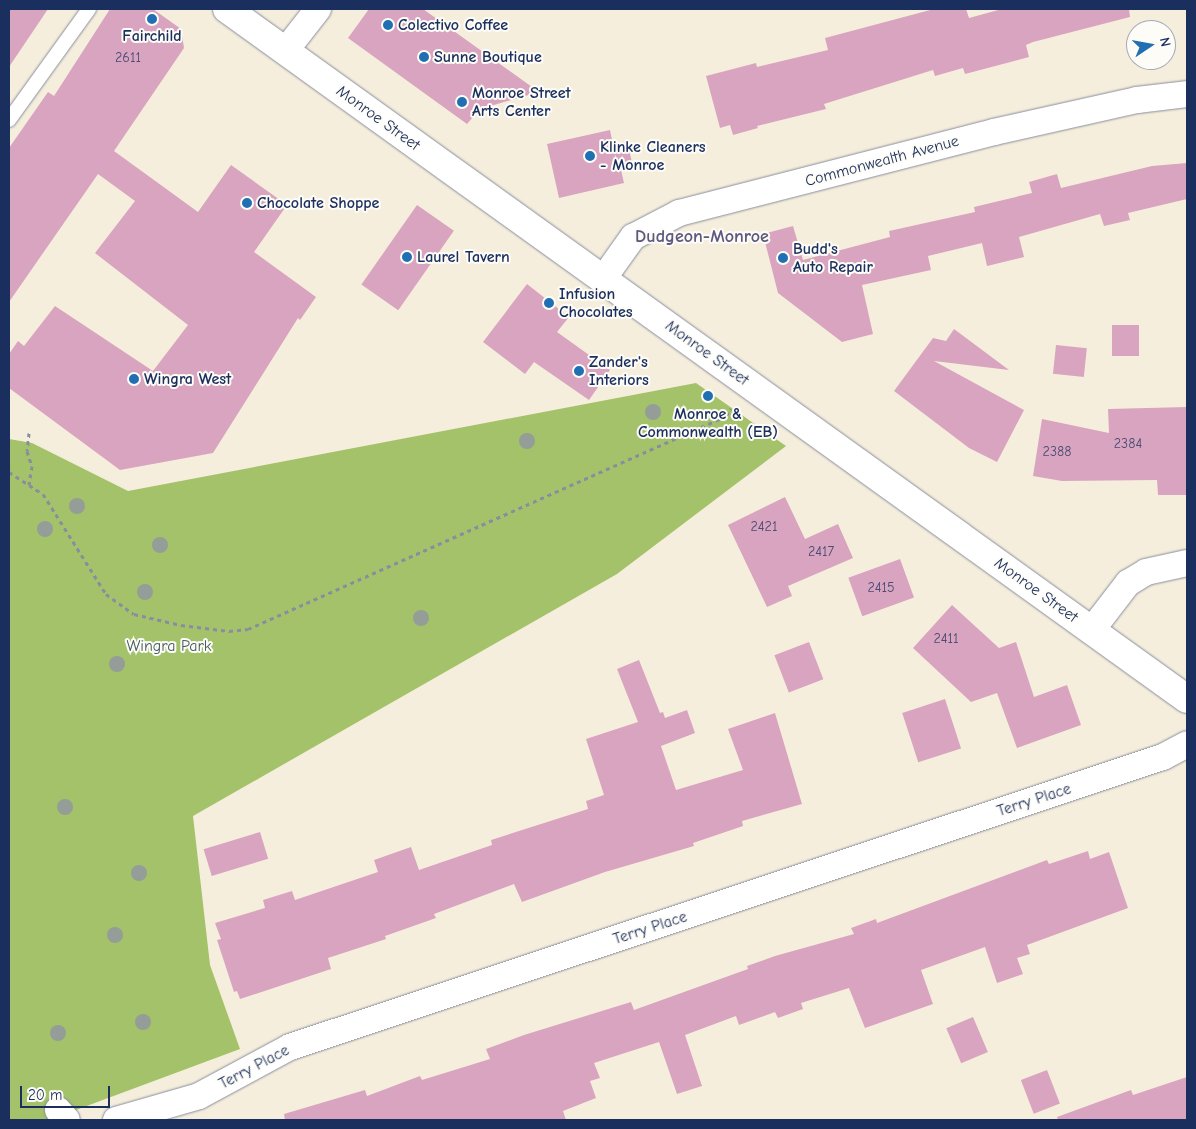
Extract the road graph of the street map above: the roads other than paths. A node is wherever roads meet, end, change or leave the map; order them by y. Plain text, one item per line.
1 (89, 9) edge
2 (226, 9) edge
3 (318, 9) edge
4 (286, 50) junction
5 (1187, 94) edge
6 (9, 120) edge
7 (603, 279) junction
8 (1187, 562) edge
9 (1091, 631) junction
10 (1187, 699) edge
11 (1187, 744) edge
12 (116, 1120) edge

1 - 6 lane
2 - 4 main road, Monroe Street
3 - 4 street
4 - 7 main road, Monroe Street
5 - 7 street, Commonwealth Avenue
7 - 9 main road, Monroe Street
8 - 9 street
9 - 10 main road, Monroe Street
11 - 12 street, Terry Place

